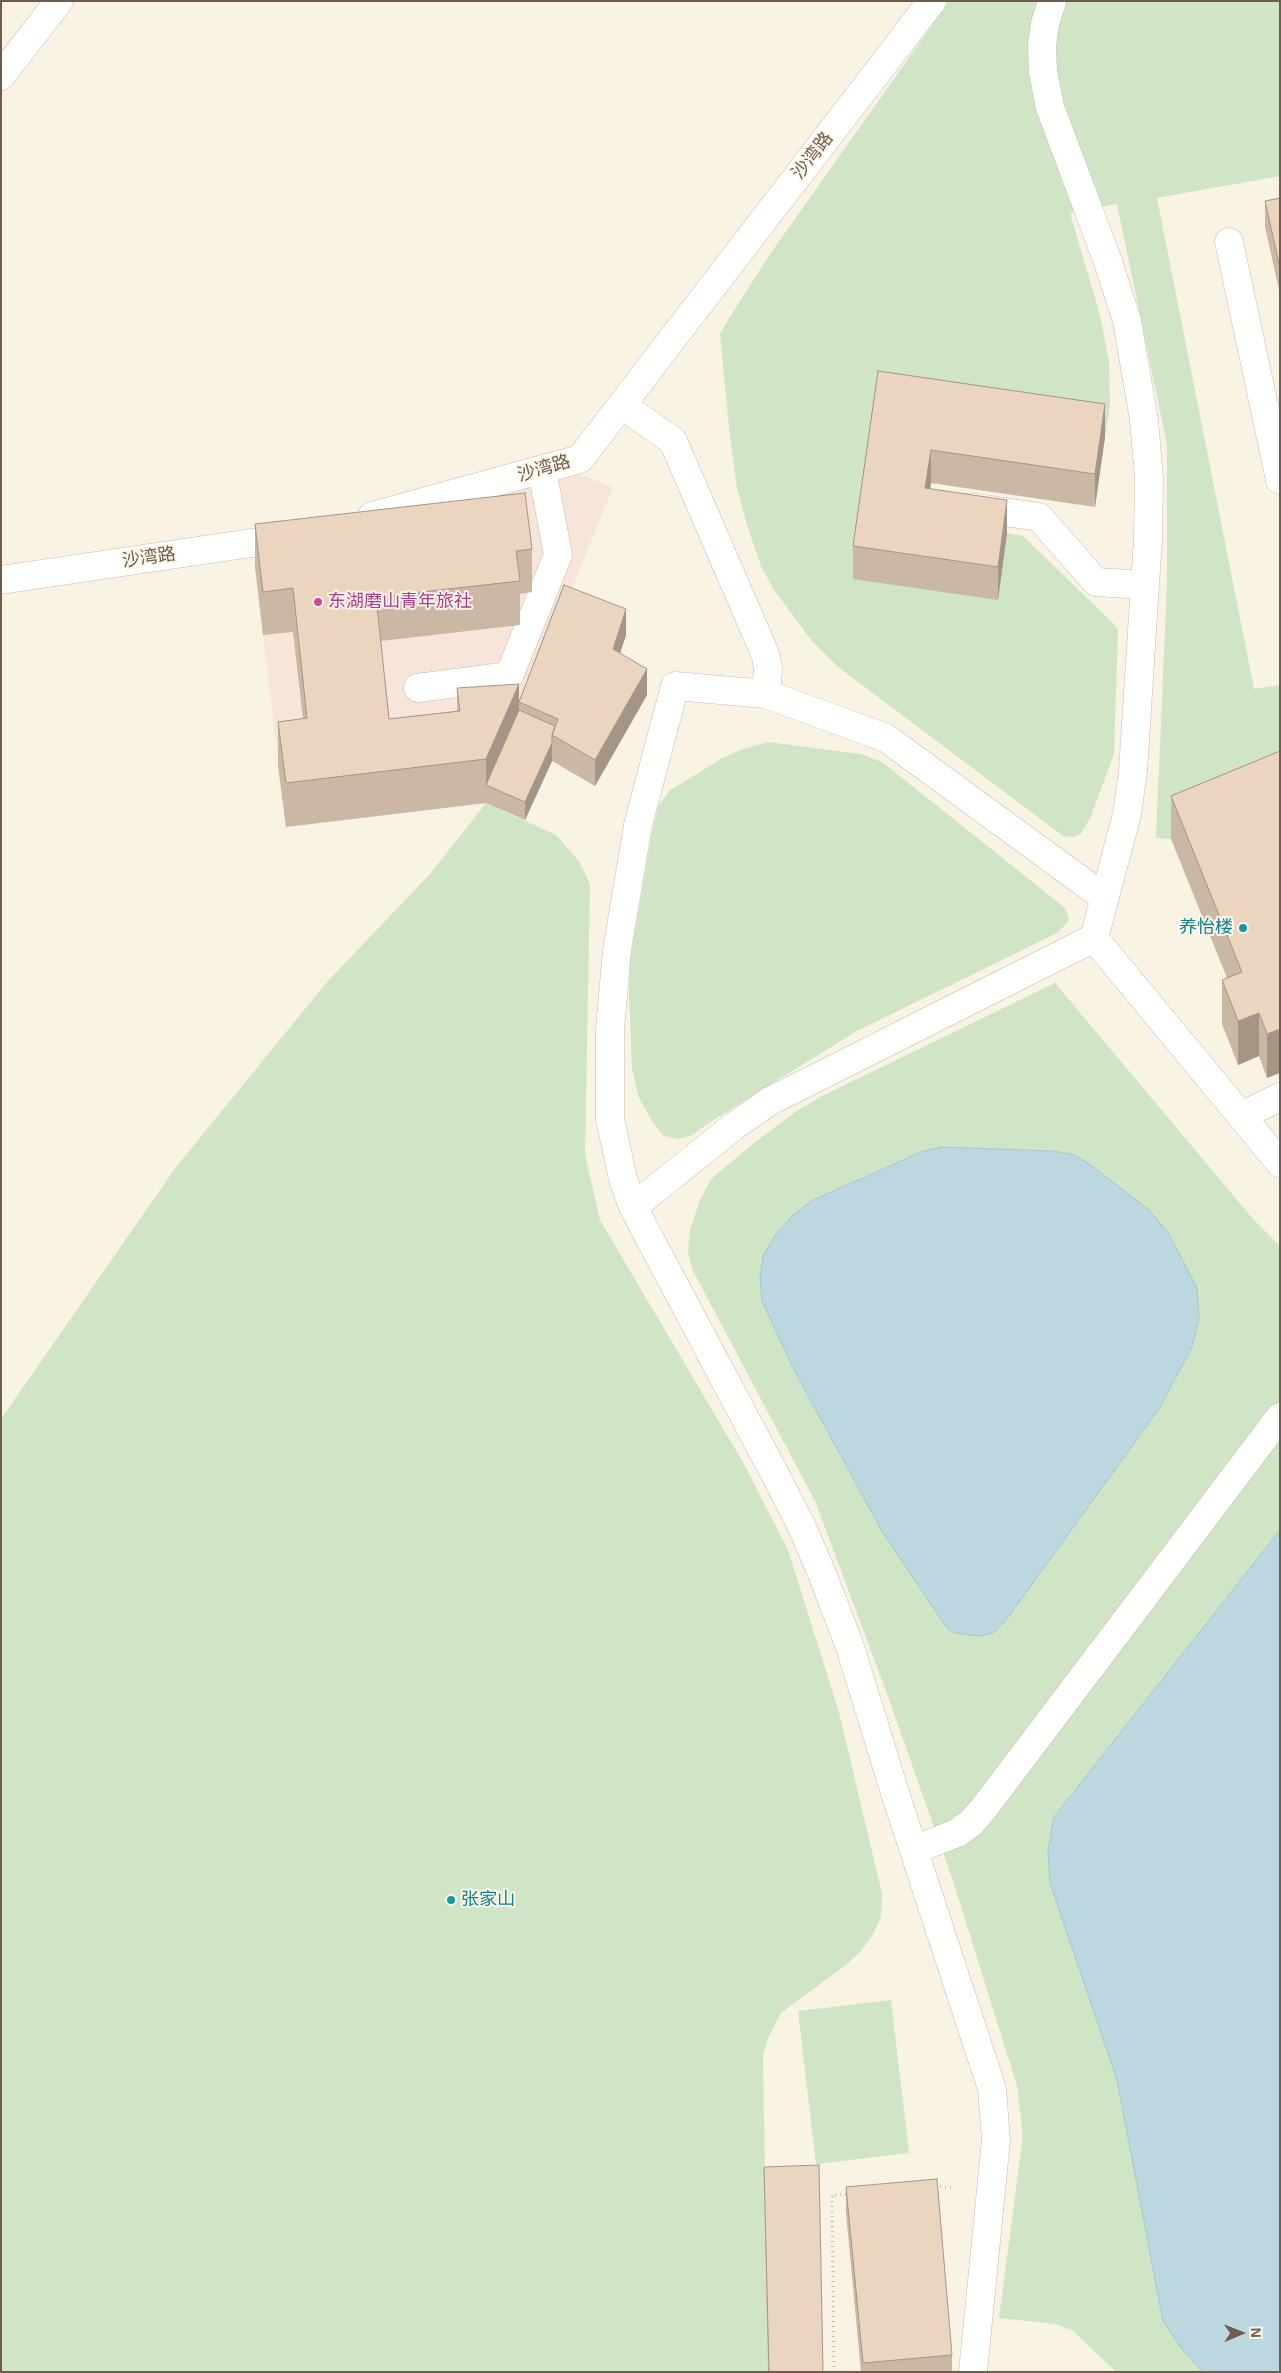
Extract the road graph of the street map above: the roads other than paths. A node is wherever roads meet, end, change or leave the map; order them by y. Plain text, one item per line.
1 (59, 1) edge
2 (1052, 1) edge
3 (930, 2) edge
4 (1, 76) edge
5 (1229, 242) dead end
6 (622, 405) junction
7 (542, 470) junction
8 (1280, 480) edge
9 (955, 504) edge
10 (348, 523) edge
11 (319, 531) edge
12 (1, 580) edge
13 (1145, 585) junction
14 (418, 688) dead end
15 (766, 694) junction
16 (1105, 898) junction
17 (1094, 938) junction
18 (1280, 1097) edge
19 (1241, 1116) junction
20 (1280, 1163) edge
21 (632, 1207) junction
22 (1280, 1417) edge
23 (914, 1850) junction
24 (973, 2372) edge

1 - 4 street
2 - 13 street
3 - 6 street, 沙湾路
5 - 8 street
6 - 7 street, 沙湾路
6 - 15 street
7 - 10 street, 沙湾路
7 - 14 street
9 - 13 street
11 - 12 street, 沙湾路
13 - 16 street
15 - 16 street
15 - 21 street
16 - 17 street
17 - 19 street
17 - 21 street
18 - 19 street
19 - 20 street
21 - 23 street
22 - 23 street
23 - 24 street

